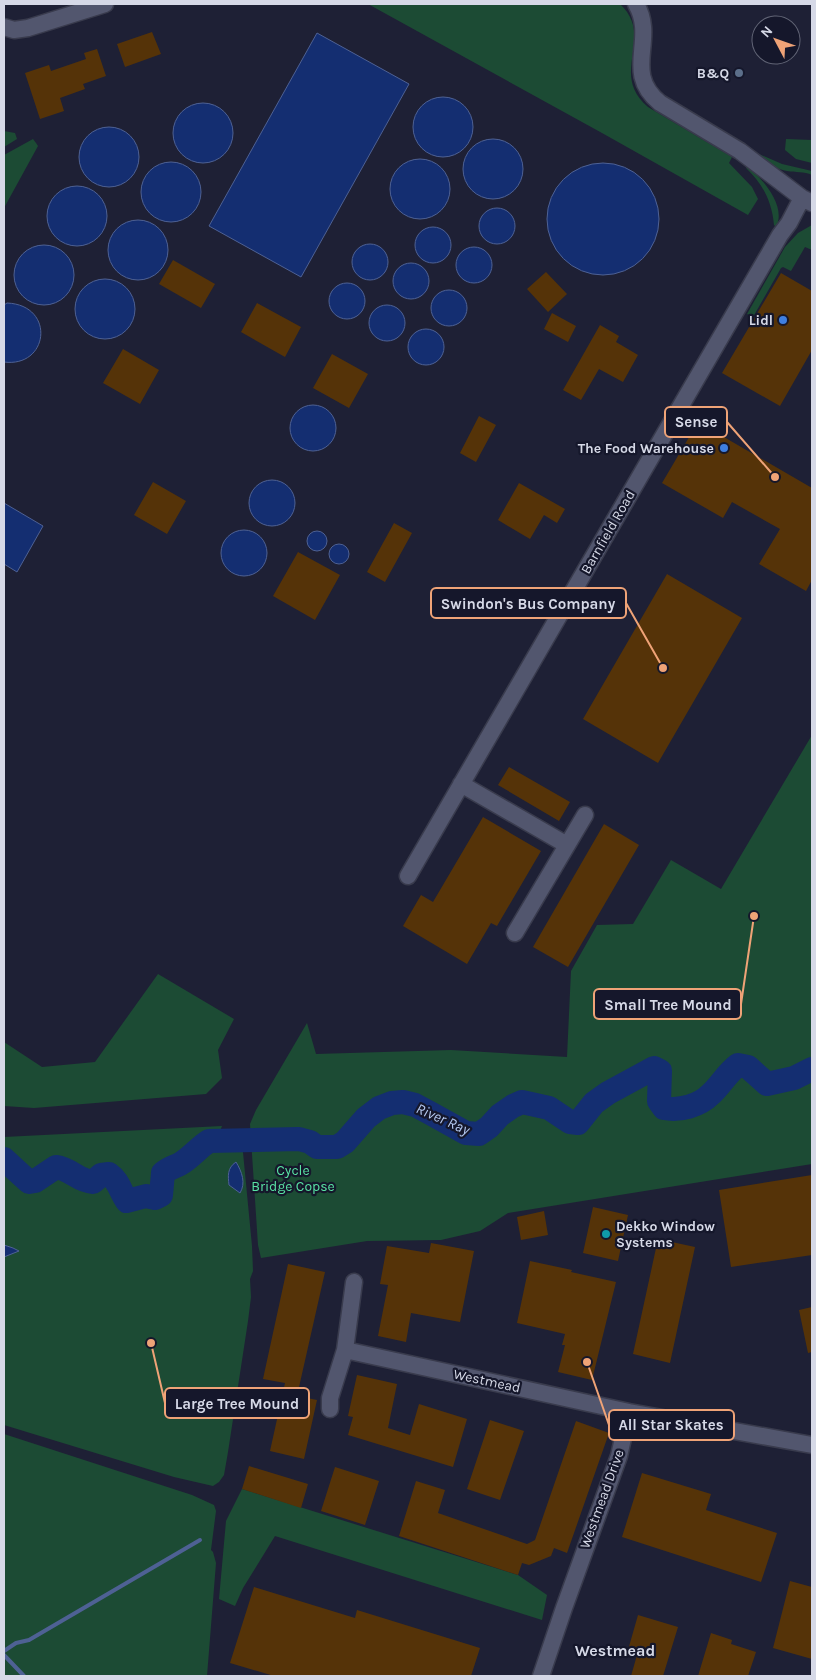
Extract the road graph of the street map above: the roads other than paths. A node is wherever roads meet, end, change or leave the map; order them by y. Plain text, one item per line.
1 (105, 4) edge
2 (636, 4) edge
3 (4, 27) edge
4 (807, 200) edge
5 (461, 784) junction
6 (585, 815) dead end
7 (567, 845) junction
8 (408, 876) dead end
9 (515, 933) dead end
10 (354, 1282) dead end
11 (345, 1350) junction
12 (330, 1410) dead end
13 (629, 1412) junction
14 (812, 1445) edge
15 (541, 1676) edge

1 - 3 street
2 - 4 street
4 - 5 street, Barnfield Road
5 - 7 street
5 - 8 street, Barnfield Road
6 - 7 street
7 - 9 street
10 - 11 street
11 - 12 street
11 - 13 street, Westmead
13 - 14 street
13 - 15 street, Westmead Drive

